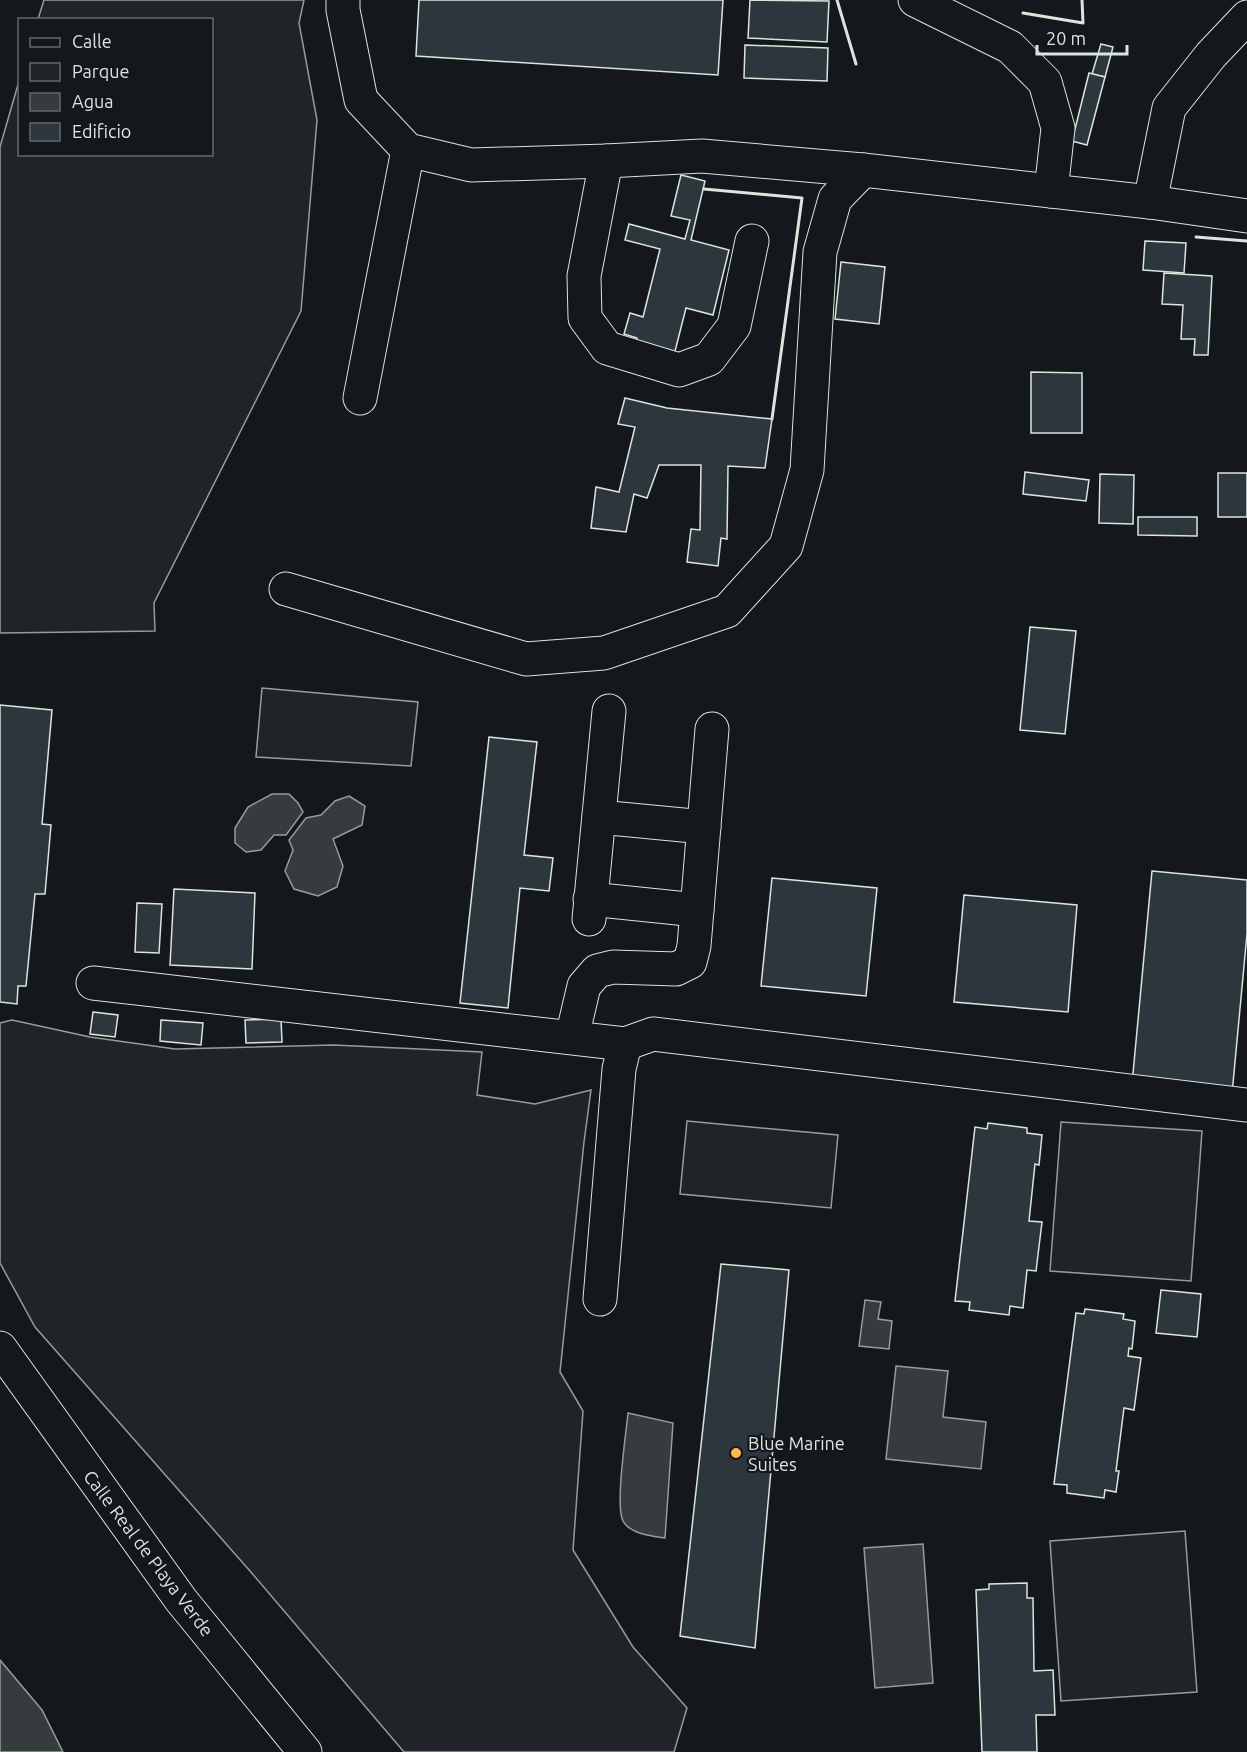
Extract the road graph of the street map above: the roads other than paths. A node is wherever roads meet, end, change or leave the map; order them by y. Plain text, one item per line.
1 (343, 0) edge
2 (915, 0) edge
3 (1247, 16) edge
4 (408, 150) junction
5 (606, 161) junction
6 (863, 170) junction
7 (1051, 191) junction
8 (1150, 202) junction
9 (1247, 216) edge
10 (752, 241) dead end
11 (360, 398) dead end
12 (286, 589) dead end
13 (609, 711) dead end
14 (712, 729) dead end
15 (599, 817) junction
16 (704, 827) junction
17 (697, 910) junction
18 (93, 982) dead end
19 (572, 1037) junction
20 (625, 1044) junction
21 (1247, 1105) edge
22 (600, 1299) dead end
23 (0, 1348) edge
24 (305, 1752) edge

1 - 4 street
2 - 7 street
3 - 8 street
4 - 5 street
4 - 11 street
5 - 6 street
5 - 10 street
6 - 7 street
6 - 12 street
7 - 8 street
8 - 9 street
13 - 15 street
14 - 16 street
15 - 16 street
15 - 17 street
16 - 17 street
17 - 19 street
18 - 19 street
19 - 20 street
20 - 21 street
20 - 22 street
23 - 24 street, Calle Real de Playa Verde

